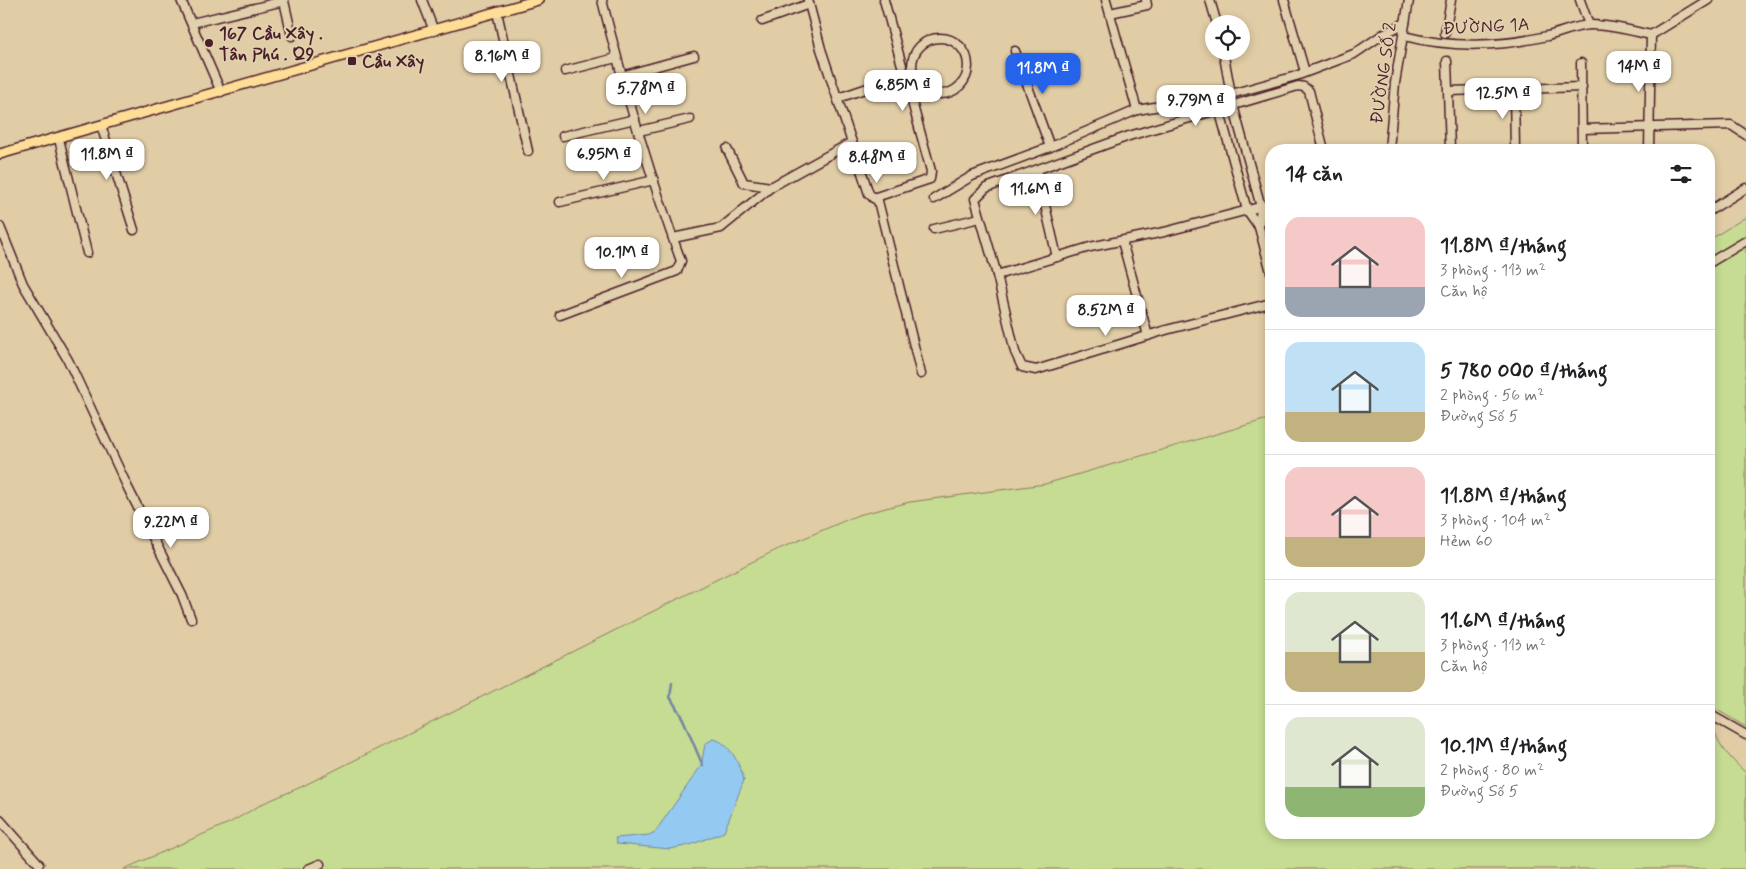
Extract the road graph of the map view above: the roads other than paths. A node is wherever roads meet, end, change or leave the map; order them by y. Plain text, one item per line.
1 (422, 0) edge
2 (538, 0) edge
3 (602, 0) edge
4 (884, 0) edge
5 (1106, 0) edge
6 (1146, 0) edge
7 (1210, 0) edge
8 (1284, 0) edge
9 (1409, 0) edge
10 (1451, 0) edge
11 (1580, 0) edge
12 (1708, 0) edge
13 (183, 2) edge
14 (521, 2) edge
15 (808, 2) edge
16 (497, 12) junction
17 (1110, 13) junction
18 (1214, 15) edge
19 (762, 21) dead end
20 (1406, 23) junction
21 (192, 24) junction
22 (1589, 25) junction
23 (434, 31) junction
24 (1445, 33) dead end
25 (1651, 35) junction
26 (292, 36) dead end
27 (1404, 36) junction
28 (1015, 51) dead end
29 (694, 56) dead end
30 (616, 58) junction
31 (1225, 60) edge
32 (1447, 61) dead end
33 (1581, 63) dead end
34 (565, 71) dead end
35 (913, 72) junction
36 (1305, 72) junction
37 (621, 76) junction
38 (904, 76) junction
39 (1582, 87) junction
40 (1514, 89) junction
41 (1449, 90) junction
42 (221, 92) junction
43 (1231, 94) junction
44 (838, 98) junction
45 (1233, 105) junction
46 (1219, 109) junction
47 (1137, 110) junction
48 (635, 119) junction
49 (690, 119) dead end
50 (101, 126) junction
51 (1649, 127) junction
52 (1582, 129) junction
53 (639, 131) junction
54 (563, 136) dead end
55 (1746, 136) edge
56 (59, 139) junction
57 (852, 142) junction
58 (1322, 144) edge
59 (1390, 144) edge
60 (1450, 144) edge
61 (1515, 144) edge
62 (1582, 144) edge
63 (1649, 144) edge
64 (1050, 147) junction
65 (727, 149) dead end
66 (528, 150) dead end
67 (0, 154) edge
68 (1037, 171) junction
69 (654, 180) junction
70 (771, 187) junction
71 (1746, 188) edge
72 (874, 198) junction
73 (934, 199) dead end
74 (560, 202) dead end
75 (1265, 206) edge
76 (1260, 207) junction
77 (1715, 207) edge
78 (1247, 210) junction
79 (980, 218) junction
80 (0, 227) edge
81 (1259, 227) junction
82 (934, 229) dead end
83 (134, 230) dead end
84 (673, 238) junction
85 (1122, 241) junction
86 (1746, 241) edge
87 (1265, 250) edge
88 (87, 253) dead end
89 (1057, 257) junction
90 (1715, 260) edge
91 (997, 275) junction
92 (1265, 305) edge
93 (560, 315) dead end
94 (1148, 336) junction
95 (921, 374) dead end
96 (191, 619) dead end
97 (1715, 717) edge
98 (1746, 735) edge
99 (0, 820) edge
100 (40, 864) dead end
101 (320, 864) dead end
102 (308, 869) edge

1 - 23 street
2 - 14 main road
3 - 30 street
4 - 38 street
5 - 17 street
6 - 17 street
7 - 18 street
8 - 36 street
9 - 20 street, ĐƯỜNG SỐ 2
10 - 24 street
11 - 22 street
12 - 25 street
13 - 21 street
14 - 16 main road
15 - 19 street
15 - 44 street
16 - 23 main road
16 - 66 street
17 - 47 street
20 - 27 street, ĐƯỜNG SỐ 2
20 - 36 street
21 - 26 street
21 - 42 street
22 - 25 street, ĐƯỜNG 1A
22 - 27 street, ĐƯỜNG 1A
23 - 42 main road
25 - 51 street
27 - 59 street, ĐƯỜNG SỐ 2
28 - 64 street
29 - 37 street
30 - 34 street
30 - 37 street
31 - 43 street
32 - 41 street
33 - 39 street
35 - 35 street
35 - 38 street
36 - 43 street
37 - 48 street
38 - 44 street
38 - 72 street
39 - 40 street
39 - 52 street
40 - 41 street
40 - 61 street
41 - 60 street
42 - 50 main road
43 - 47 street
44 - 57 street
45 - 46 street
45 - 58 street
45 - 76 street
46 - 68 street
46 - 78 street
47 - 64 street
48 - 53 street
48 - 54 street
49 - 53 street
50 - 56 main road
50 - 83 street
51 - 52 street
51 - 55 street
51 - 63 street
52 - 62 street
53 - 69 street
56 - 67 main road
56 - 88 street
57 - 70 street
57 - 72 street
64 - 73 street
65 - 70 street
68 - 79 street
68 - 89 street
69 - 74 street
69 - 84 street
70 - 84 street
71 - 77 street
72 - 95 street
75 - 76 street
76 - 78 street
76 - 81 street
78 - 81 street
78 - 85 street
79 - 82 street
79 - 91 street
80 - 96 street
81 - 87 street
84 - 93 street
85 - 89 street
85 - 94 street
86 - 90 street
89 - 91 street
91 - 94 street
92 - 94 street
97 - 98 street
99 - 100 street
101 - 102 street

